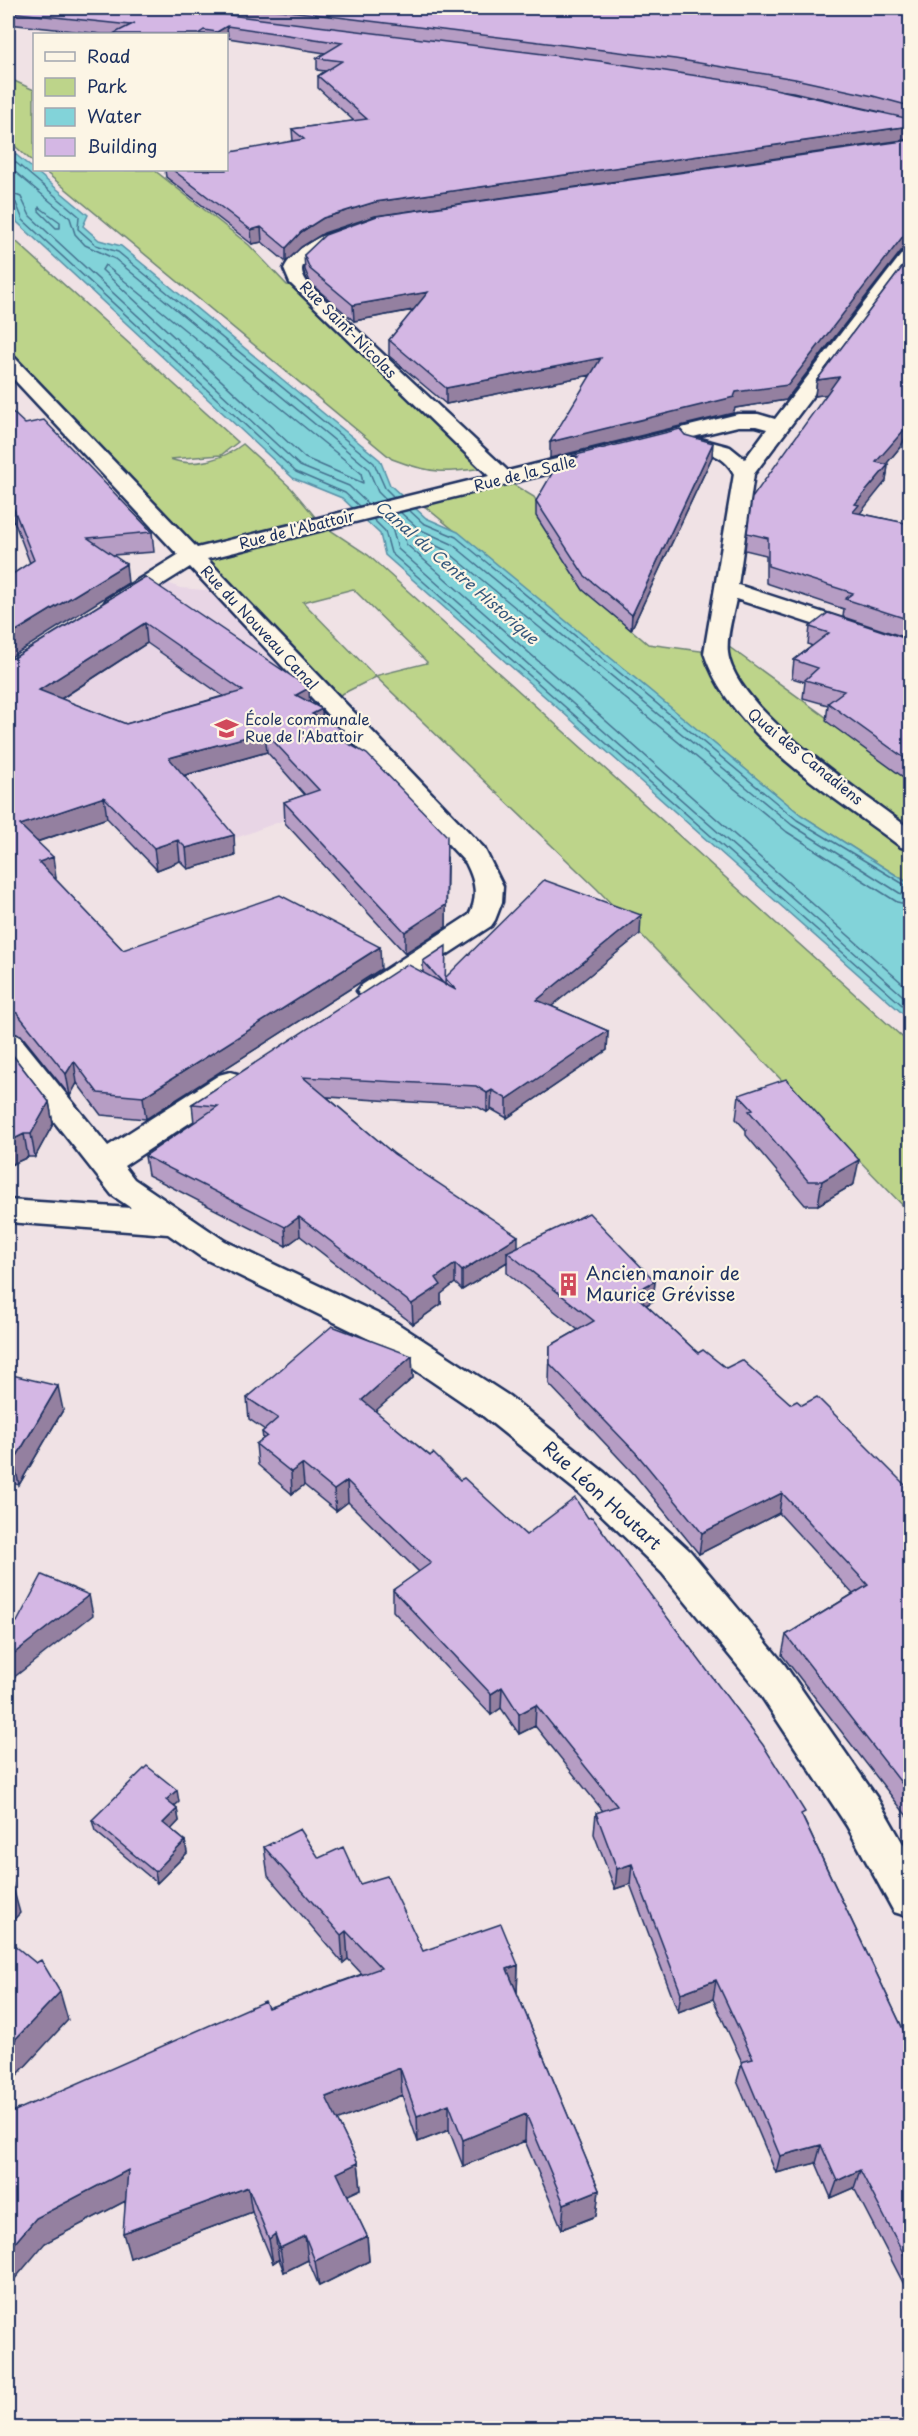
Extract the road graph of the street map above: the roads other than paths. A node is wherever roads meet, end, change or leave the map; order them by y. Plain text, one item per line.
1 (357, 228) edge
2 (910, 255) edge
3 (8, 362) edge
4 (804, 397) junction
5 (738, 420) junction
6 (778, 432) junction
7 (692, 443) junction
8 (613, 452) junction
9 (744, 474) junction
10 (504, 479) junction
11 (437, 495) joint
12 (192, 556) junction
13 (728, 589) junction
14 (99, 614) edge
15 (910, 649) edge
16 (910, 841) edge
17 (352, 1004) edge
18 (8, 1043) edge
19 (254, 1067) edge
20 (104, 1164) junction
21 (8, 1210) edge
22 (174, 1223) junction
23 (910, 1897) edge

1 - 10 street, Rue Saint-Nicolas
2 - 4 street, Rue de la Salle
3 - 12 street, Rue du Nouveau Canal
4 - 5 street, Rue de la Salle
4 - 6 street, Rue de la Salle
5 - 6 street, Rue de la Salle
5 - 8 street, Rue de la Salle
6 - 7 street, Rue de la Salle
6 - 9 street
7 - 8 street, Rue de la Salle
7 - 9 street, Rue de la Salle
8 - 10 street, Rue de la Salle
9 - 13 street, Quai des Canadiens
10 - 11 street, Rue de la Salle
11 - 12 street, Rue de l'Abattoir
12 - 14 street, Rue de l'Abattoir
12 - 17 street, Rue du Nouveau Canal
13 - 15 street
13 - 16 street, Quai des Canadiens
18 - 20 street, Rue Léon Houtart
19 - 20 street
20 - 22 street, Rue Léon Houtart
21 - 22 street, Rue Léon Houtart
22 - 23 street, Rue Léon Houtart

